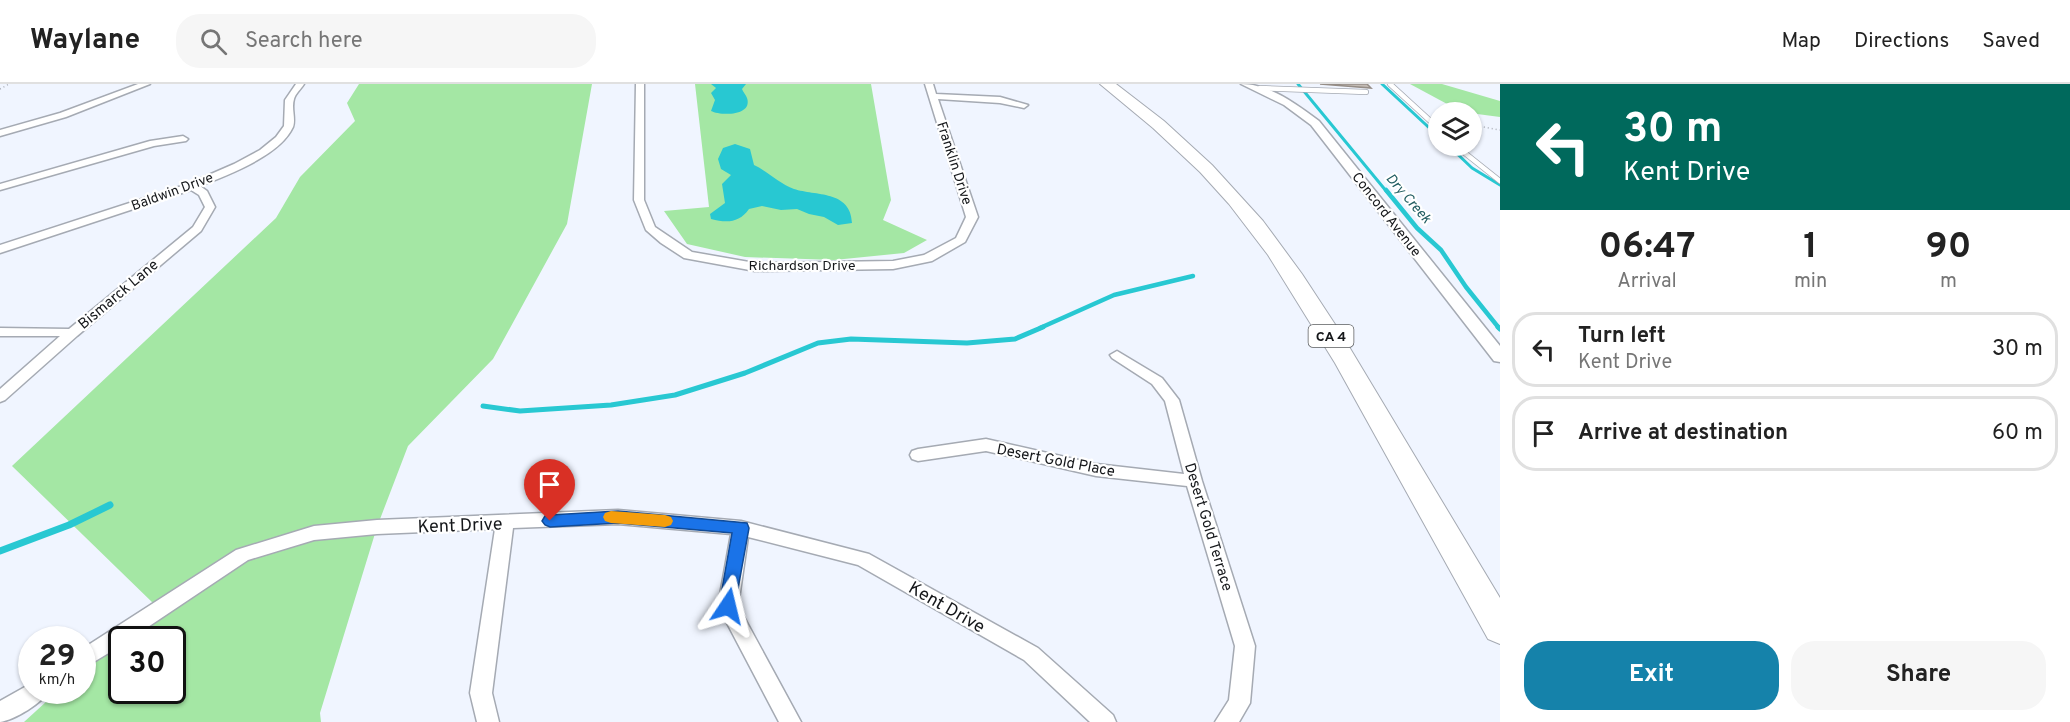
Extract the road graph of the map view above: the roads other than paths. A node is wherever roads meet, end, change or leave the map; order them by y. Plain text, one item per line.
1 (146, 84) edge
2 (300, 84) edge
3 (640, 84) edge
4 (928, 84) edge
5 (1107, 84) edge
6 (1246, 84) edge
7 (1311, 84) edge
8 (1390, 84) edge
9 (1258, 86) edge
10 (1316, 90) junction
11 (1366, 92) dead end
12 (933, 96) junction
13 (1024, 105) dead end
14 (1428, 119) edge
15 (0, 133) edge
16 (183, 139) dead end
17 (1468, 156) edge
18 (1500, 181) edge
19 (192, 186) junction
20 (0, 187) edge
21 (0, 249) edge
22 (893, 265) joint
23 (0, 332) edge
24 (72, 333) junction
25 (1117, 355) dead end
26 (1500, 357) edge
27 (0, 397) edge
28 (918, 455) dead end
29 (1194, 481) junction
30 (505, 523) junction
31 (741, 528) junction
32 (1500, 629) edge
33 (96, 651) edge
34 (18, 702) edge
35 (0, 713) edge
36 (488, 722) edge
37 (790, 722) edge
38 (1105, 722) edge
39 (1226, 722) edge

1 - 15 street
2 - 19 street, Baldwin Drive
3 - 22 street, Richardson Drive
4 - 12 street, Franklin Drive
5 - 32 highway, CA 4
6 - 9 street, Concord Avenue
7 - 10 lane
8 - 14 lane
9 - 10 lane
9 - 26 street, Concord Avenue
10 - 11 lane
12 - 13 street
12 - 22 street, Franklin Drive
16 - 20 street
17 - 18 lane
19 - 21 street, Baldwin Drive
19 - 24 street, Bismarck Lane
23 - 24 street
24 - 27 street, Bismarck Lane
25 - 29 street, Desert Gold Terrace
28 - 29 street, Desert Gold Place
29 - 39 street, Desert Gold Terrace
30 - 31 street, Kent Drive
30 - 33 street, Kent Drive
30 - 36 street
31 - 37 street
31 - 38 street, Kent Drive
34 - 35 street

